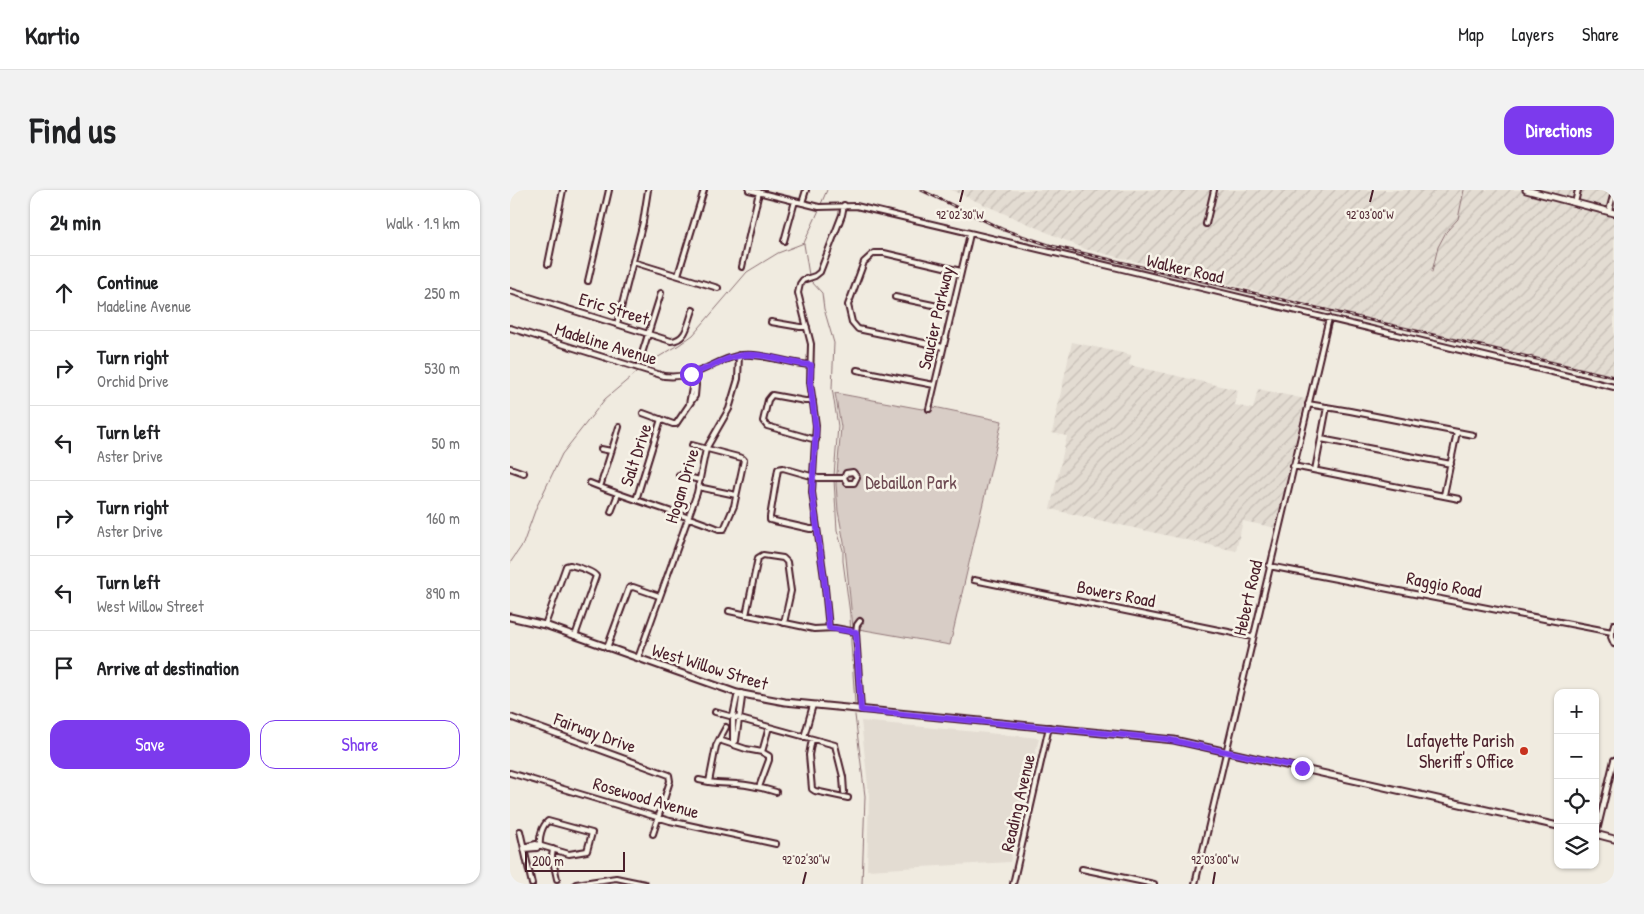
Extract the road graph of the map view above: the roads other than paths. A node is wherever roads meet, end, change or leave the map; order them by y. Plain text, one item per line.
1 (563, 190) edge
2 (609, 190) edge
3 (648, 190) edge
4 (704, 190) edge
5 (749, 190) edge
6 (806, 190) edge
7 (1214, 190) edge
8 (1526, 190) edge
9 (1578, 190) edge
10 (759, 192) junction
11 (1614, 192) edge
12 (795, 201) junction
13 (802, 203) junction
14 (1575, 203) junction
15 (844, 205) junction
16 (1612, 212) edge
17 (1206, 224) dead end
18 (970, 234) junction
19 (784, 241) dead end
20 (633, 262) junction
21 (548, 264) dead end
22 (742, 267) dead end
23 (962, 271) junction
24 (678, 275) junction
25 (588, 281) dead end
26 (718, 288) dead end
27 (510, 291) edge
28 (660, 293) dead end
29 (895, 297) dead end
30 (952, 309) junction
31 (693, 310) dead end
32 (1329, 318) junction
33 (771, 322) dead end
34 (617, 324) junction
35 (807, 327) junction
36 (510, 328) edge
37 (649, 334) junction
38 (943, 347) junction
39 (739, 355) junction
40 (639, 363) dead end
41 (811, 365) junction
42 (857, 370) dead end
43 (693, 374) junction
44 (934, 385) junction
45 (1614, 387) edge
46 (813, 400) junction
47 (1308, 404) junction
48 (1328, 407) junction
49 (929, 409) dead end
50 (643, 413) dead end
51 (662, 419) junction
52 (619, 427) dead end
53 (1457, 432) junction
54 (1473, 435) dead end
55 (1321, 438) junction
56 (816, 440) junction
57 (692, 445) dead end
58 (601, 448) dead end
59 (706, 449) junction
60 (611, 451) junction
61 (1451, 464) junction
62 (1293, 466) junction
63 (510, 468) edge
64 (1315, 470) junction
65 (524, 473) dead end
66 (679, 475) dead end
67 (813, 477) junction
68 (844, 478) dead end
69 (700, 480) junction
70 (590, 483) dead end
71 (600, 487) junction
72 (698, 487) junction
73 (618, 494) junction
74 (736, 495) junction
75 (1444, 496) junction
76 (1459, 499) dead end
77 (636, 500) junction
78 (611, 512) dead end
79 (688, 517) junction
80 (817, 529) junction
81 (1270, 566) junction
82 (974, 580) dead end
83 (659, 596) junction
84 (729, 611) dead end
85 (746, 614) junction
86 (510, 617) edge
87 (860, 621) dead end
88 (784, 623) junction
89 (1614, 624) edge
90 (545, 625) junction
91 (829, 628) junction
92 (856, 632) junction
93 (1612, 632) junction
94 (575, 636) junction
95 (1253, 637) junction
96 (1614, 644) edge
97 (607, 648) junction
98 (638, 658) junction
99 (740, 694) junction
100 (813, 705) junction
101 (741, 708) junction
102 (734, 709) junction
103 (861, 710) junction
104 (715, 712) dead end
105 (733, 716) junction
106 (510, 717) edge
107 (739, 718) junction
108 (769, 726) junction
109 (726, 727) dead end
110 (1049, 727) junction
111 (804, 737) junction
112 (812, 739) junction
113 (719, 740) junction
114 (732, 743) junction
115 (762, 752) junction
116 (1226, 752) junction
117 (1614, 760) edge
118 (510, 773) edge
119 (699, 780) dead end
120 (710, 782) junction
121 (759, 787) junction
122 (776, 792) dead end
123 (844, 792) dead end
124 (848, 798) dead end
125 (658, 817) junction
126 (1599, 824) edge
127 (1554, 825) edge
128 (520, 831) dead end
129 (653, 834) dead end
130 (1599, 836) edge
131 (1614, 839) edge
132 (776, 844) dead end
133 (539, 845) junction
134 (525, 849) junction
135 (553, 849) junction
136 (1082, 870) dead end
137 (557, 879) dead end
138 (532, 884) edge
139 (576, 884) edge
140 (645, 884) edge
141 (1013, 884) edge
142 (1154, 884) edge
143 (1195, 884) edge

1 - 21 street
2 - 25 street
3 - 20 street
4 - 24 street
5 - 10 street, Walker Road
6 - 13 street
7 - 17 street
8 - 14 main road
9 - 14 street
10 - 12 street, Walker Road
10 - 22 street
11 - 16 street
12 - 13 street, Walker Road
12 - 19 street
13 - 15 street, Walker Road
14 - 16 main road
15 - 18 street, Walker Road
15 - 35 street
18 - 23 street, Saucier Parkway
18 - 32 street, Walker Road
20 - 24 street
20 - 34 street
23 - 30 street, Saucier Parkway
23 - 38 street
24 - 26 street
27 - 34 street, Eric Street
28 - 37 street
29 - 30 street
30 - 38 street, Saucier Parkway
31 - 37 street, Eric Street
32 - 45 street, Walker Road
32 - 47 street, Hebert Road
33 - 35 street
34 - 37 street, Eric Street
35 - 41 street
36 - 43 street, Madeline Avenue
37 - 40 street
38 - 44 street, Saucier Parkway
39 - 41 street, Madeline Avenue
39 - 43 street, Madeline Avenue
39 - 59 street, Hogan Drive
41 - 46 street
42 - 44 street
43 - 51 street
44 - 49 street, Saucier Parkway
46 - 56 street
46 - 56 street
47 - 48 street
47 - 62 street, Hebert Road
48 - 53 street
48 - 55 street
50 - 51 street
51 - 77 street, Salt Drive
52 - 60 street
53 - 54 street
53 - 61 street
55 - 61 street
55 - 64 street
56 - 67 street
57 - 59 street
58 - 60 street
59 - 69 street, Hogan Drive
59 - 74 street
60 - 71 street
61 - 75 street
62 - 64 street
62 - 81 street, Hebert Road
63 - 65 street
64 - 75 street
66 - 69 street
67 - 68 street
67 - 80 street
67 - 80 street
69 - 72 street, Hogan Drive
70 - 71 street
71 - 73 street
72 - 74 street
72 - 79 street, Hogan Drive
73 - 77 street
73 - 78 street
74 - 79 street
75 - 76 street
77 - 79 street
79 - 83 street, Hogan Drive
80 - 91 street
81 - 93 street, Raggio Road
81 - 95 street, Hebert Road
82 - 95 street, Bowers Road
83 - 97 street
83 - 98 street, Hogan Drive
84 - 85 street
85 - 88 street
85 - 88 street
86 - 90 main road, West Willow Street
87 - 92 street
88 - 91 street
89 - 93 street
90 - 94 main road, West Willow Street
90 - 94 street
91 - 92 street
92 - 103 street
93 - 96 street
94 - 97 main road, West Willow Street
95 - 116 street, Hebert Road
97 - 98 main road, West Willow Street
98 - 99 main road, West Willow Street
99 - 100 main road, West Willow Street
99 - 101 street
99 - 102 street
100 - 103 main road, West Willow Street
100 - 111 street
101 - 102 street
101 - 107 street
102 - 105 street
103 - 110 main road, West Willow Street
104 - 105 street
105 - 107 street
105 - 114 street
106 - 125 street, Fairway Drive
107 - 108 street
107 - 114 street
108 - 111 street
108 - 115 street
109 - 113 street
110 - 116 main road, West Willow Street
110 - 141 street, Reading Avenue
111 - 112 street
112 - 123 street
112 - 124 street
113 - 114 street
113 - 120 street
114 - 115 street
115 - 121 street
116 - 127 main road, West Willow Street
116 - 143 street, Hebert Road
117 - 126 street
118 - 125 street, Rosewood Avenue
119 - 120 street
120 - 121 street
121 - 122 street
125 - 129 street
125 - 132 street, Rosewood Avenue
128 - 134 street
130 - 131 main road
133 - 134 street
133 - 135 street
133 - 135 street
134 - 138 street
135 - 137 street
136 - 142 street
139 - 140 street

